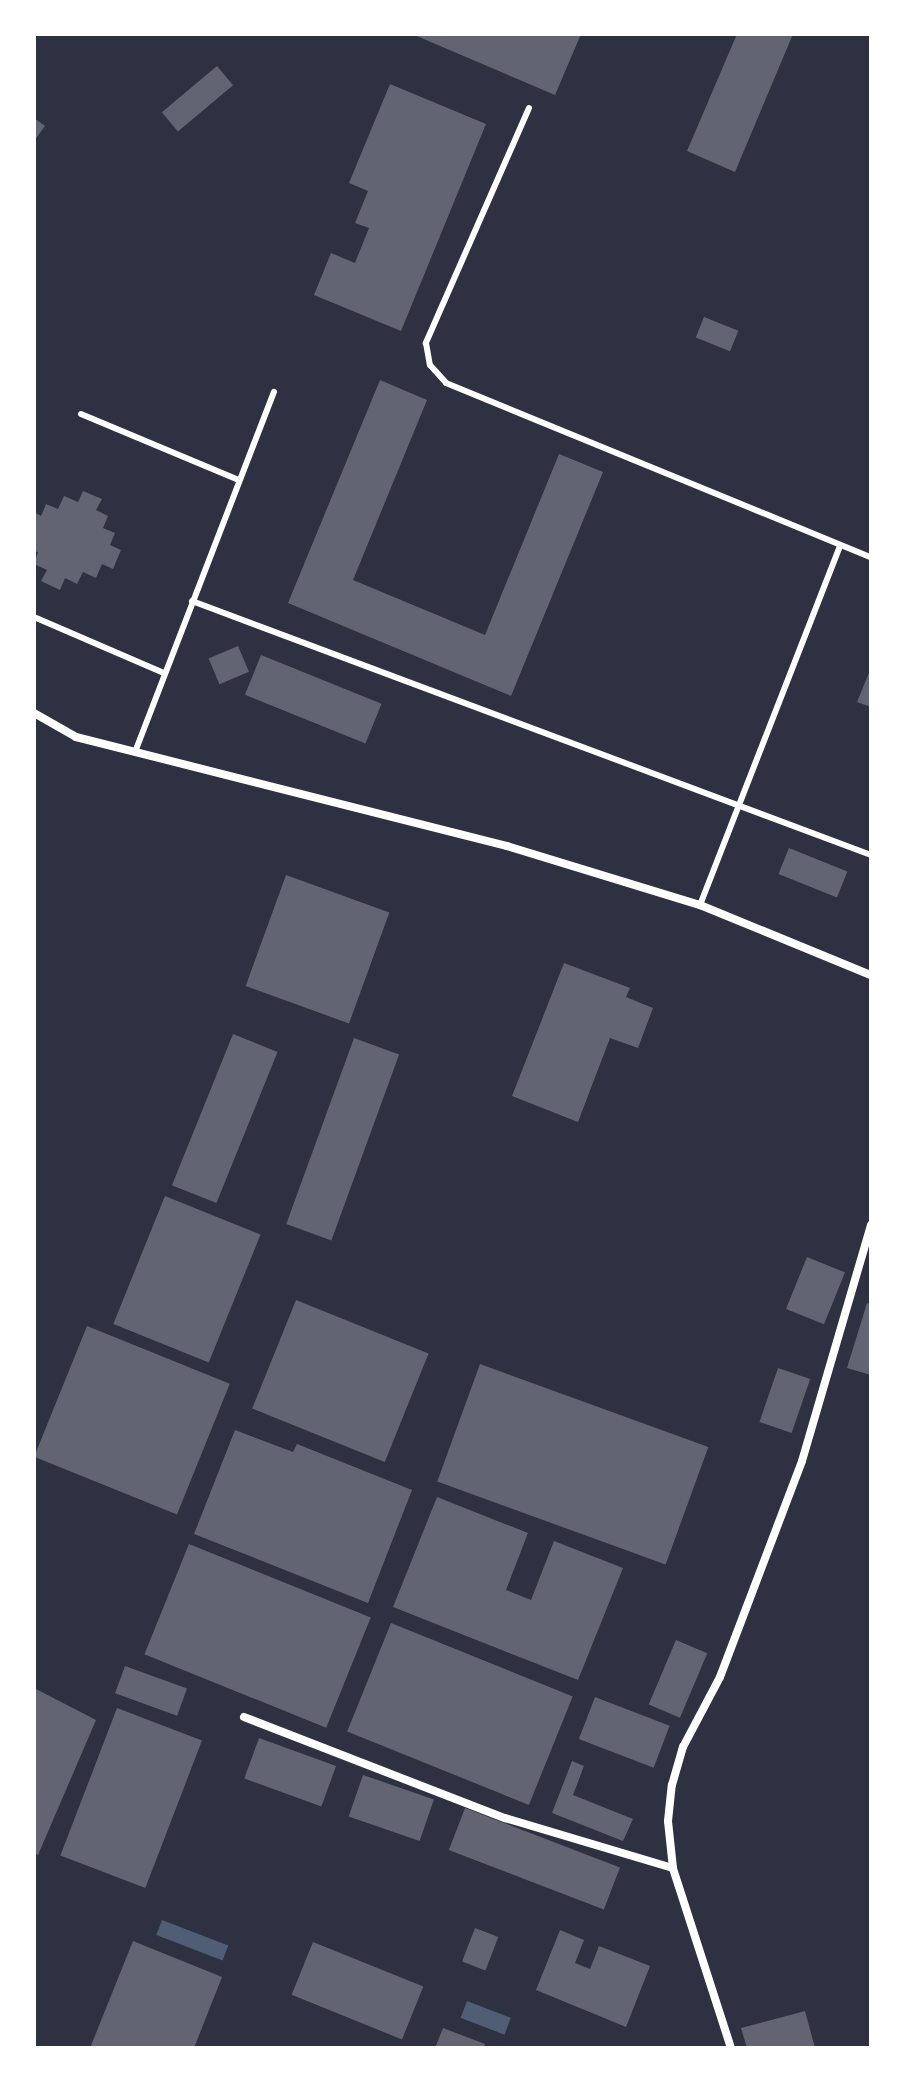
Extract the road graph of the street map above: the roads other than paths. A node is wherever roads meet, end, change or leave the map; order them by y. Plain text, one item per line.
1 (529, 108) dead end
2 (274, 392) dead end
3 (81, 414) dead end
4 (239, 480) junction
5 (840, 546) junction
6 (871, 557) edge
7 (192, 601) junction
8 (34, 617) edge
9 (164, 673) junction
10 (34, 713) edge
11 (135, 752) junction
12 (739, 805) junction
13 (871, 855) edge
14 (700, 905) junction
15 (871, 975) edge
16 (871, 1225) edge
17 (244, 1717) dead end
18 (673, 1868) junction
19 (731, 2048) edge

1 - 5 lane
2 - 4 lane
3 - 4 lane
4 - 7 lane
5 - 6 lane
5 - 12 lane
7 - 9 lane
7 - 12 lane
8 - 9 lane
9 - 11 lane
10 - 11 street
11 - 14 street
12 - 13 lane
12 - 14 lane
14 - 15 street
16 - 18 street
17 - 18 street
18 - 19 street

